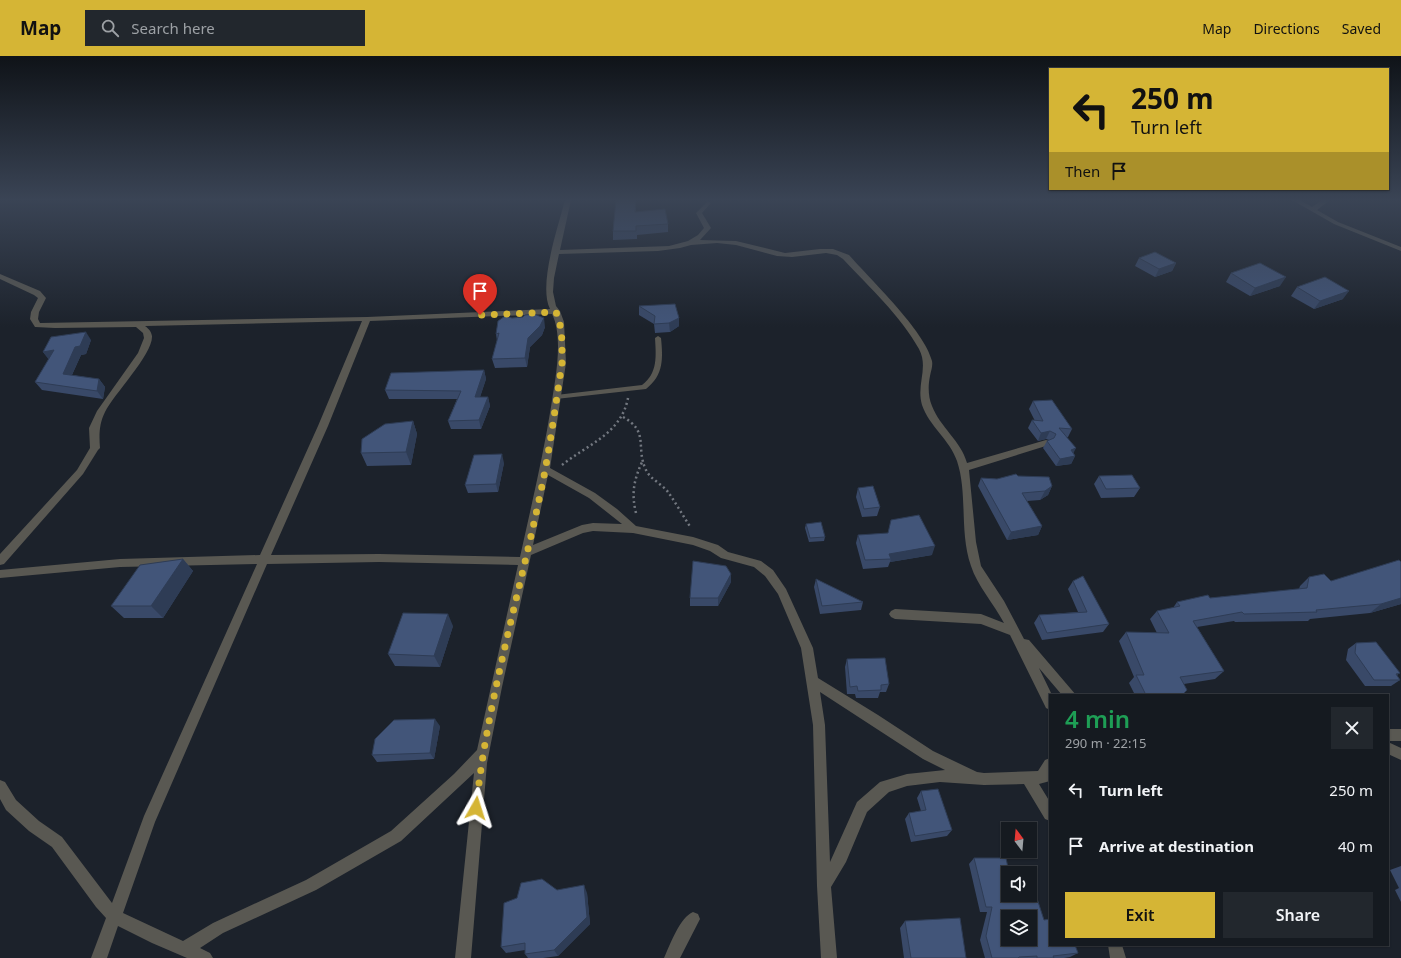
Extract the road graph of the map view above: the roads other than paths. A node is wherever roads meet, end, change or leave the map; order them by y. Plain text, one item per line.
1 (558, 242) edge
2 (687, 242) edge
3 (728, 242) edge
4 (1382, 242) edge
5 (1401, 250) edge
6 (556, 252) junction
7 (0, 276) edge
8 (556, 312) junction
9 (367, 319) junction
10 (138, 324) junction
11 (658, 338) dead end
12 (556, 397) junction
13 (1046, 444) edge
14 (963, 468) junction
15 (549, 472) junction
16 (632, 528) junction
17 (525, 557) junction
18 (264, 560) junction
19 (0, 561) edge
20 (0, 574) edge
21 (895, 614) dead end
22 (1017, 634) junction
23 (812, 681) junction
24 (1069, 694) edge
25 (1049, 702) edge
26 (1389, 735) edge
27 (1401, 735) edge
28 (1389, 748) edge
29 (483, 753) junction
30 (1401, 754) edge
31 (1049, 765) edge
32 (1040, 777) edge
33 (977, 779) junction
34 (0, 787) edge
35 (1049, 810) edge
36 (824, 886) junction
37 (115, 917) junction
38 (692, 919) dead end
39 (1115, 946) edge
40 (185, 949) junction
41 (99, 958) edge
42 (205, 958) edge
43 (463, 958) edge
44 (672, 958) edge
45 (829, 958) edge
46 (1118, 958) edge

1 - 6 street
2 - 6 street
3 - 14 street
4 - 5 street
6 - 8 street
7 - 10 street
8 - 9 street
8 - 12 street
9 - 10 street
9 - 18 street
10 - 19 street
11 - 12 lane
12 - 15 street
13 - 14 street
14 - 22 street
15 - 16 street
15 - 17 street
16 - 17 street
16 - 23 street
17 - 18 street
17 - 29 street
18 - 20 street
18 - 37 street
21 - 22 street
22 - 24 street
22 - 25 street
23 - 33 street
23 - 36 street
26 - 27 street
28 - 30 street
29 - 40 street
29 - 43 street
31 - 32 street
32 - 33 street
32 - 35 street
33 - 36 street
34 - 37 street
36 - 45 street
37 - 40 street
37 - 41 street
38 - 44 street
39 - 46 street
40 - 42 street

